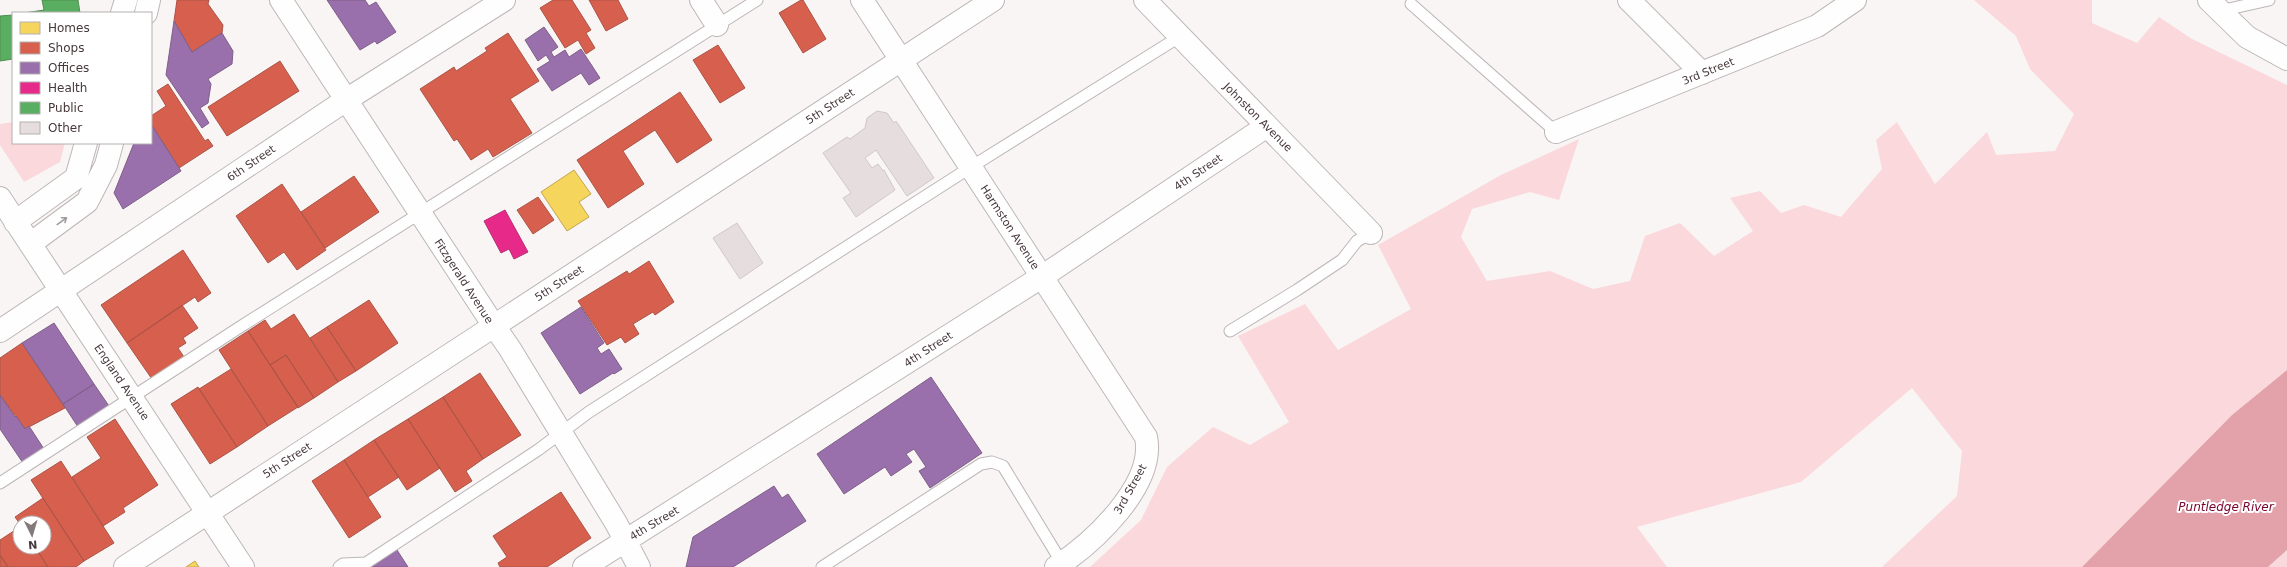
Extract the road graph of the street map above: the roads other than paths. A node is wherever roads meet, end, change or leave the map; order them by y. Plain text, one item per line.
1 (126, 0) edge
2 (149, 0) edge
3 (282, 0) edge
4 (504, 0) edge
5 (701, 0) edge
6 (757, 0) edge
7 (862, 0) edge
8 (993, 0) edge
9 (1145, 0) edge
10 (1629, 0) edge
11 (1855, 0) edge
12 (2269, 0) edge
13 (1411, 4) dead end
14 (2214, 6) edge
15 (122, 12) edge
16 (146, 12) edge
17 (717, 25) junction
18 (1179, 37) junction
19 (2287, 59) edge
20 (902, 60) junction
21 (1702, 73) junction
22 (346, 100) junction
23 (1267, 126) junction
24 (1556, 132) joint
25 (86, 144) edge
26 (112, 144) edge
27 (971, 167) junction
28 (0, 198) edge
29 (420, 214) junction
30 (15, 222) junction
31 (1371, 233) joint
32 (30, 244) junction
33 (1043, 276) junction
34 (60, 291) junction
35 (494, 326) junction
36 (0, 331) edge
37 (1230, 331) dead end
38 (132, 396) junction
39 (561, 433) junction
40 (1147, 457) joint
41 (0, 482) edge
42 (208, 513) junction
43 (625, 540) junction
44 (1059, 565) edge
45 (125, 567) edge
46 (243, 567) edge
47 (339, 567) edge
48 (584, 567) edge
49 (639, 567) edge
50 (822, 567) edge

1 - 15 street
2 - 16 street
3 - 22 street, Fitzgerald Avenue
4 - 22 street, 6th Street
5 - 17 street
6 - 17 lane
7 - 20 street, Harmston Avenue
8 - 20 street, 5th Street
9 - 18 street, Johnston Avenue
10 - 21 street
11 - 21 street, 3rd Street
12 - 14 lane
13 - 24 lane
14 - 19 street
17 - 29 lane
18 - 23 street, Johnston Avenue
18 - 27 lane
20 - 27 street, Harmston Avenue
20 - 35 street, 5th Street
21 - 24 street, 3rd Street
22 - 29 street, Fitzgerald Avenue
22 - 34 street, 6th Street
23 - 31 street, Johnston Avenue
23 - 33 street, 4th Street
25 - 30 street
32 -> 26 street
27 - 33 street, Harmston Avenue
27 - 39 lane
28 - 30 street, England Avenue
29 - 35 street, Fitzgerald Avenue
29 - 38 lane
30 - 32 street, England Avenue
31 - 37 lane
32 - 34 street, England Avenue
33 - 40 street, Harmston Avenue
33 - 43 street, 4th Street
34 - 36 street, 6th Street
34 - 38 street, England Avenue
35 - 39 street, Fitzgerald Avenue
35 - 42 street, 5th Street
38 - 41 lane
38 - 42 street, England Avenue
39 - 43 street, Fitzgerald Avenue
39 - 47 lane
40 - 44 street, 3rd Street
42 - 45 street, 5th Street
42 - 46 street, England Avenue
43 - 48 street, 4th Street
43 - 49 street, Fitzgerald Avenue
44 - 50 lane

